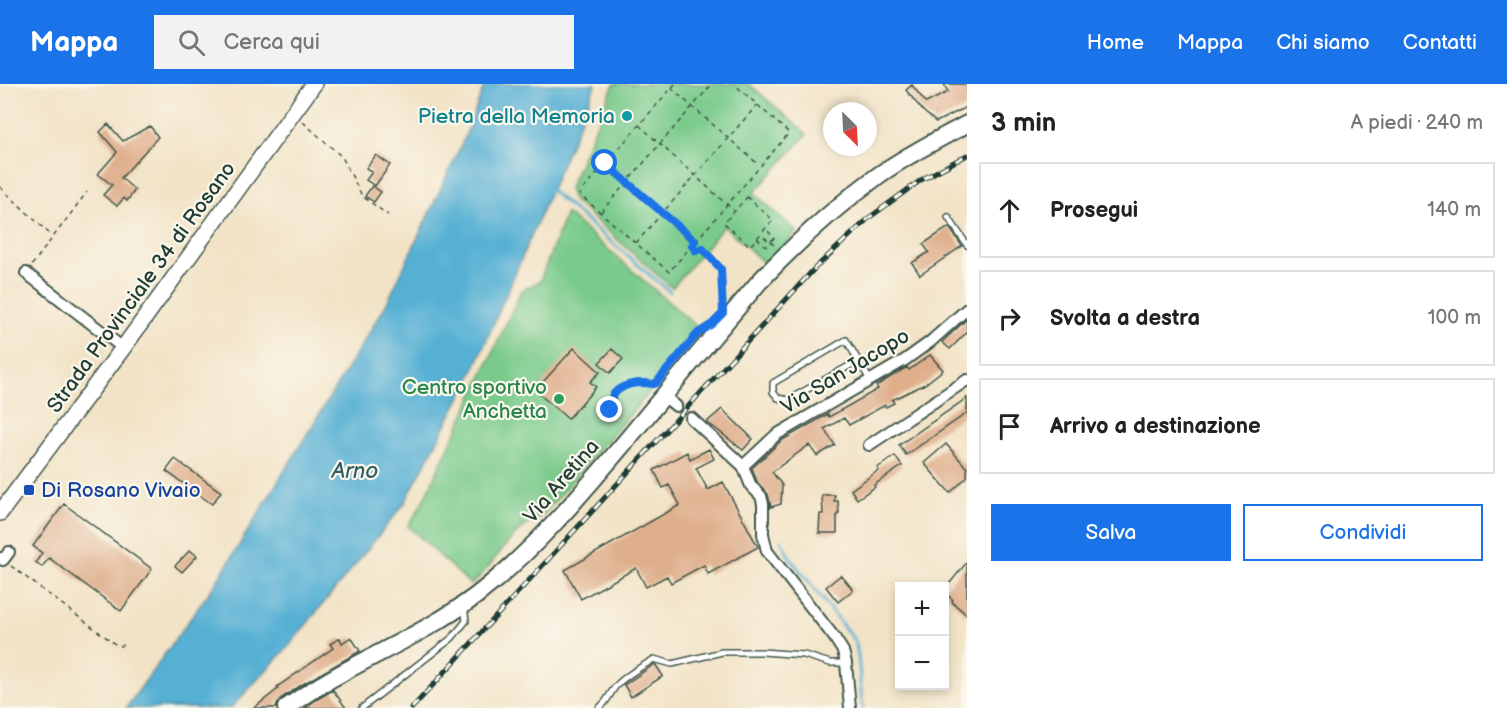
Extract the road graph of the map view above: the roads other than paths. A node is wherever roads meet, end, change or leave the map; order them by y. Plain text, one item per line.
1 (314, 84) edge
2 (967, 124) edge
3 (948, 218) dead end
4 (967, 245) edge
5 (26, 273) road end
6 (967, 309) edge
7 (123, 348) junction
8 (858, 361) junction
9 (870, 380) junction
10 (967, 380) edge
11 (691, 418) tunnel mouth
12 (869, 445) dead end
13 (743, 466) junction
14 (0, 513) edge
15 (464, 605) junction
16 (846, 663) junction
17 (286, 708) edge
18 (362, 708) edge
19 (599, 708) edge
20 (850, 708) edge

1 - 7 main road, Strada Provinciale 34 di Rosano
2 - 15 main road, Via Aretina
3 - 4 lane
5 - 7 street
6 - 9 street, Via San Jacopo
7 - 14 main road, Strada Provinciale 34 di Rosano
8 - 8 lane
8 - 9 lane
9 - 13 street, Via San Jacopo
10 - 12 street
11 - 13 street
13 - 16 street
15 - 17 main road, Via Aretina
15 - 18 lane
16 - 19 lane
16 - 20 street

